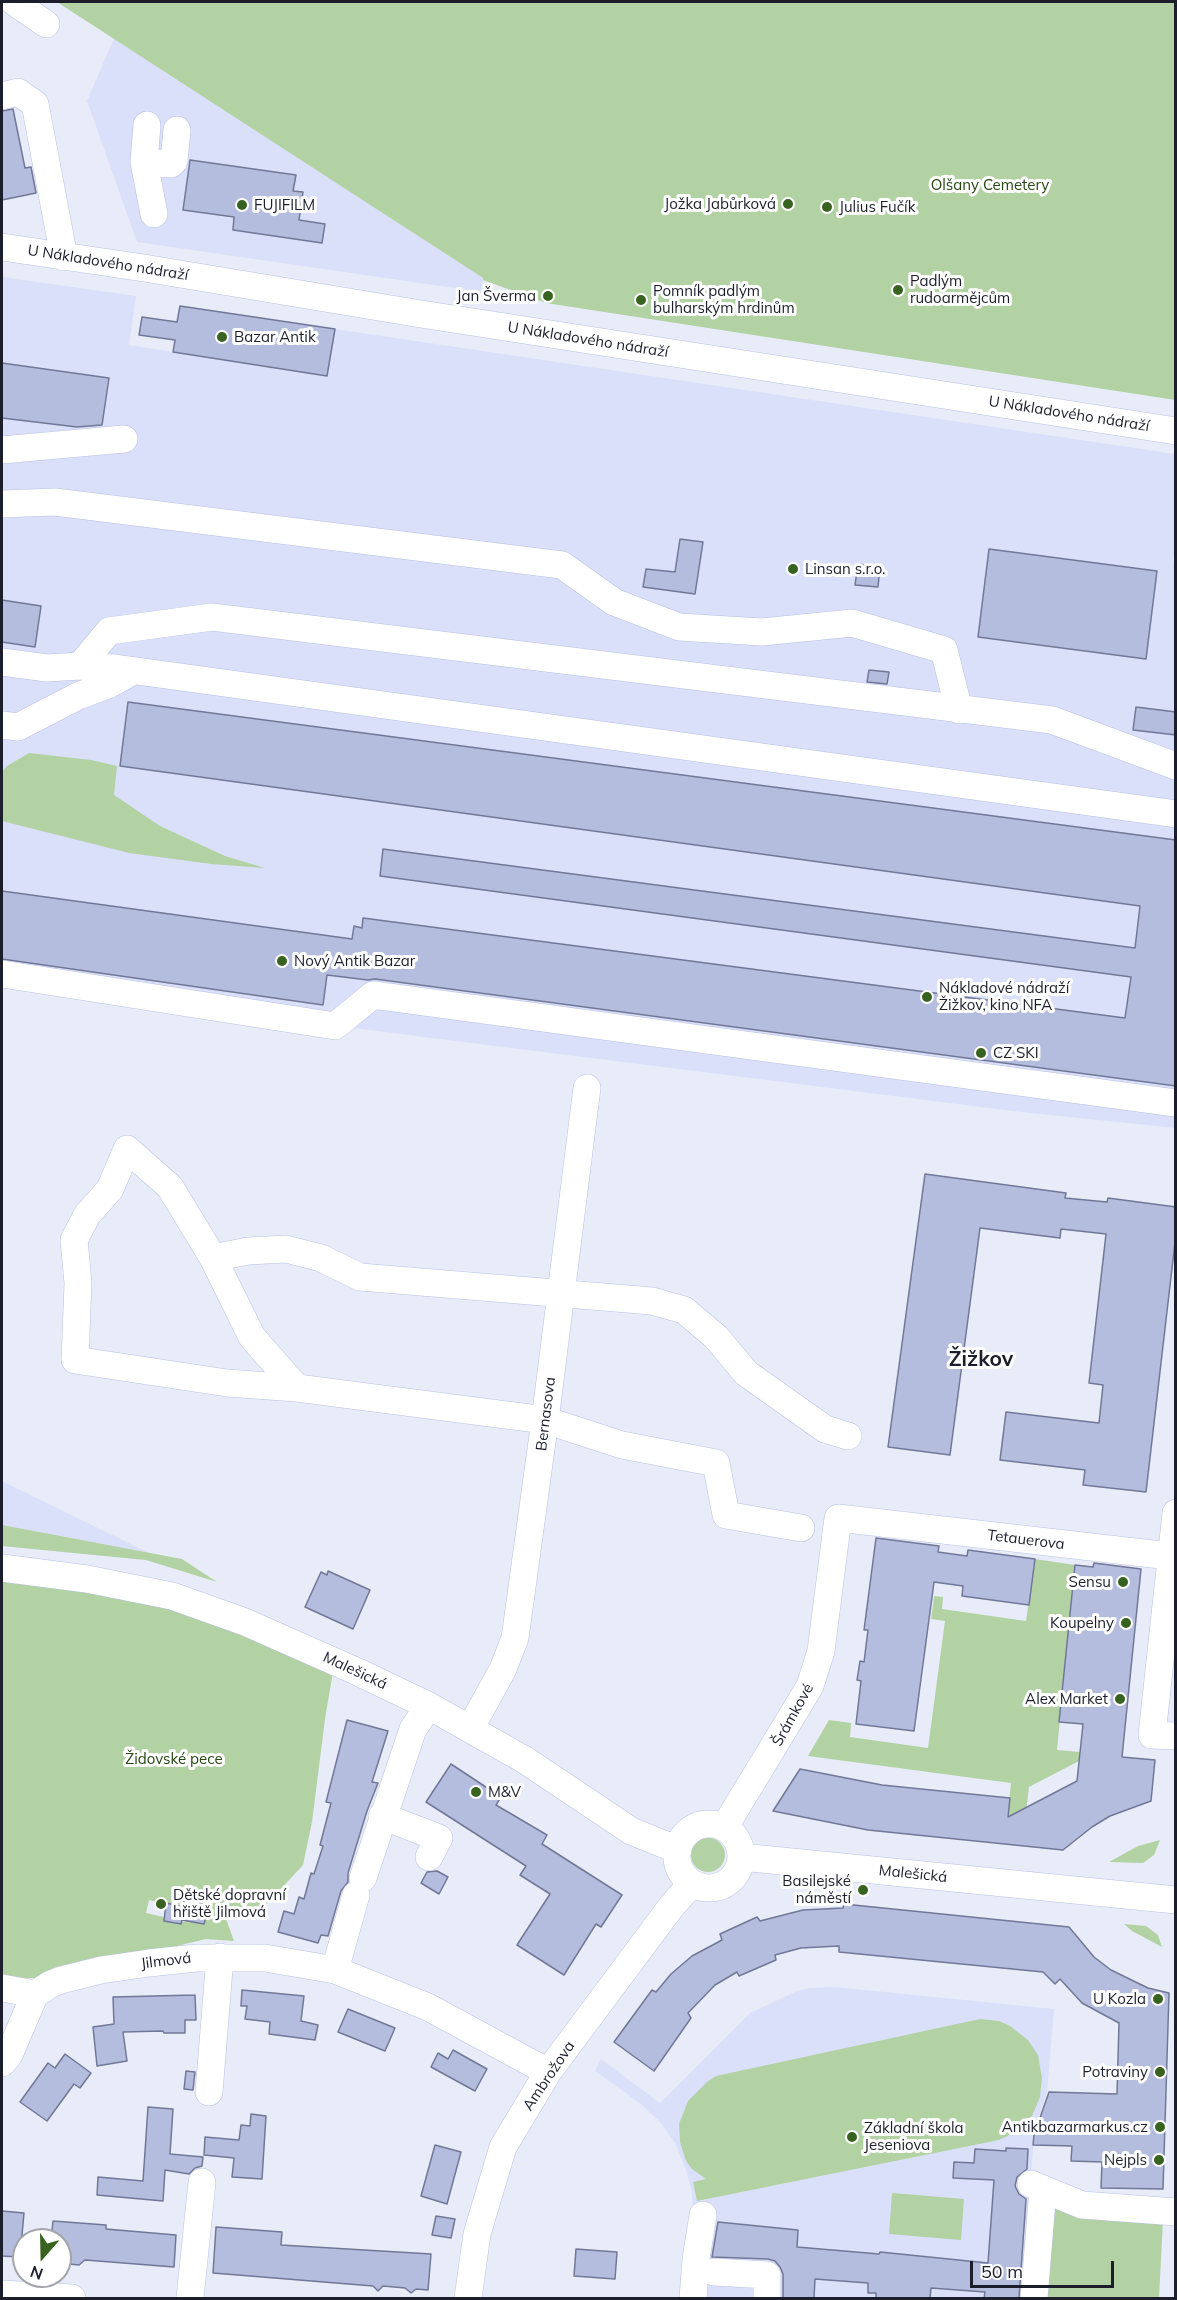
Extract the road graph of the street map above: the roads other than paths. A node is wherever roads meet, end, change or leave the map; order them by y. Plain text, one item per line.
1 (14, 2) edge
2 (46, 24) dead end
3 (2, 96) edge
4 (147, 125) dead end
5 (177, 130) dead end
6 (144, 162) junction
7 (154, 213) dead end
8 (2, 247) edge
9 (64, 257) junction
10 (1176, 431) edge
11 (124, 440) dead end
12 (2, 450) edge
13 (2, 504) edge
14 (2, 662) edge
15 (80, 666) junction
16 (133, 671) junction
17 (959, 710) junction
18 (2, 725) edge
19 (1176, 766) edge
20 (1176, 814) edge
21 (2, 974) edge
22 (588, 1088) dead end
23 (1176, 1103) edge
24 (213, 1258) junction
25 (561, 1293) junction
26 (297, 1388) junction
27 (545, 1420) junction
28 (848, 1436) dead end
29 (1176, 1514) edge
30 (838, 1518) joint
31 (801, 1528) dead end
32 (1170, 1556) junction
33 (2, 1568) edge
34 (429, 1706) junction
35 (470, 1729) junction
36 (1176, 1737) edge
37 (382, 1816) junction
38 (724, 1828) junction
39 (678, 1850) junction
40 (429, 1857) dead end
41 (741, 1857) junction
42 (692, 1883) junction
43 (1176, 1900) edge
44 (220, 1957) junction
45 (335, 1970) junction
46 (2, 1988) edge
47 (35, 1994) junction
48 (2, 2063) edge
49 (548, 2072) junction
50 (209, 2092) dead end
51 (202, 2182) dead end
52 (1176, 2212) edge
53 (703, 2215) dead end
54 (714, 2272) dead end
55 (2, 2294) edge
56 (39, 2297) edge
57 (72, 2298) edge
58 (190, 2298) edge
59 (468, 2298) edge
60 (693, 2298) edge
61 (767, 2298) edge
62 (1034, 2298) edge

1 - 2 street
3 - 9 street
4 - 6 street
5 - 6 street
6 - 7 street
8 - 9 street, U Nákladového nádraží
9 - 10 street, U Nákladového nádraží
11 - 12 street
13 - 17 street
14 - 15 street
15 - 16 street
15 - 17 street
16 - 18 street
16 - 20 street
17 - 19 street
21 - 23 street
22 - 25 street, Bernasova
24 - 25 street
24 - 26 street
24 - 26 street
25 - 27 street, Bernasova
25 - 28 street
26 - 27 street
27 - 31 street
27 - 35 street, Bernasova
29 - 32 street
30 - 32 street, Tetauerova
30 - 38 street, Šrámkové
32 - 36 street
33 - 34 street, Malešická
34 - 35 street, Malešická
34 - 37 street
35 - 39 street, Malešická
37 - 40 street
37 - 45 street
38 - 39 street
38 - 41 street
39 - 42 street
41 - 42 street
41 - 43 street, Malešická
42 - 49 street, Ambrožova
44 - 45 street, Jilmová
44 - 47 street, Jilmová
44 - 50 street
45 - 49 street, Jilmová
46 - 47 street
47 - 48 street
49 - 59 street, Ambrožova
51 - 58 street
52 - 62 street
53 - 60 street
54 - 61 street
55 - 56 street
56 - 57 street

